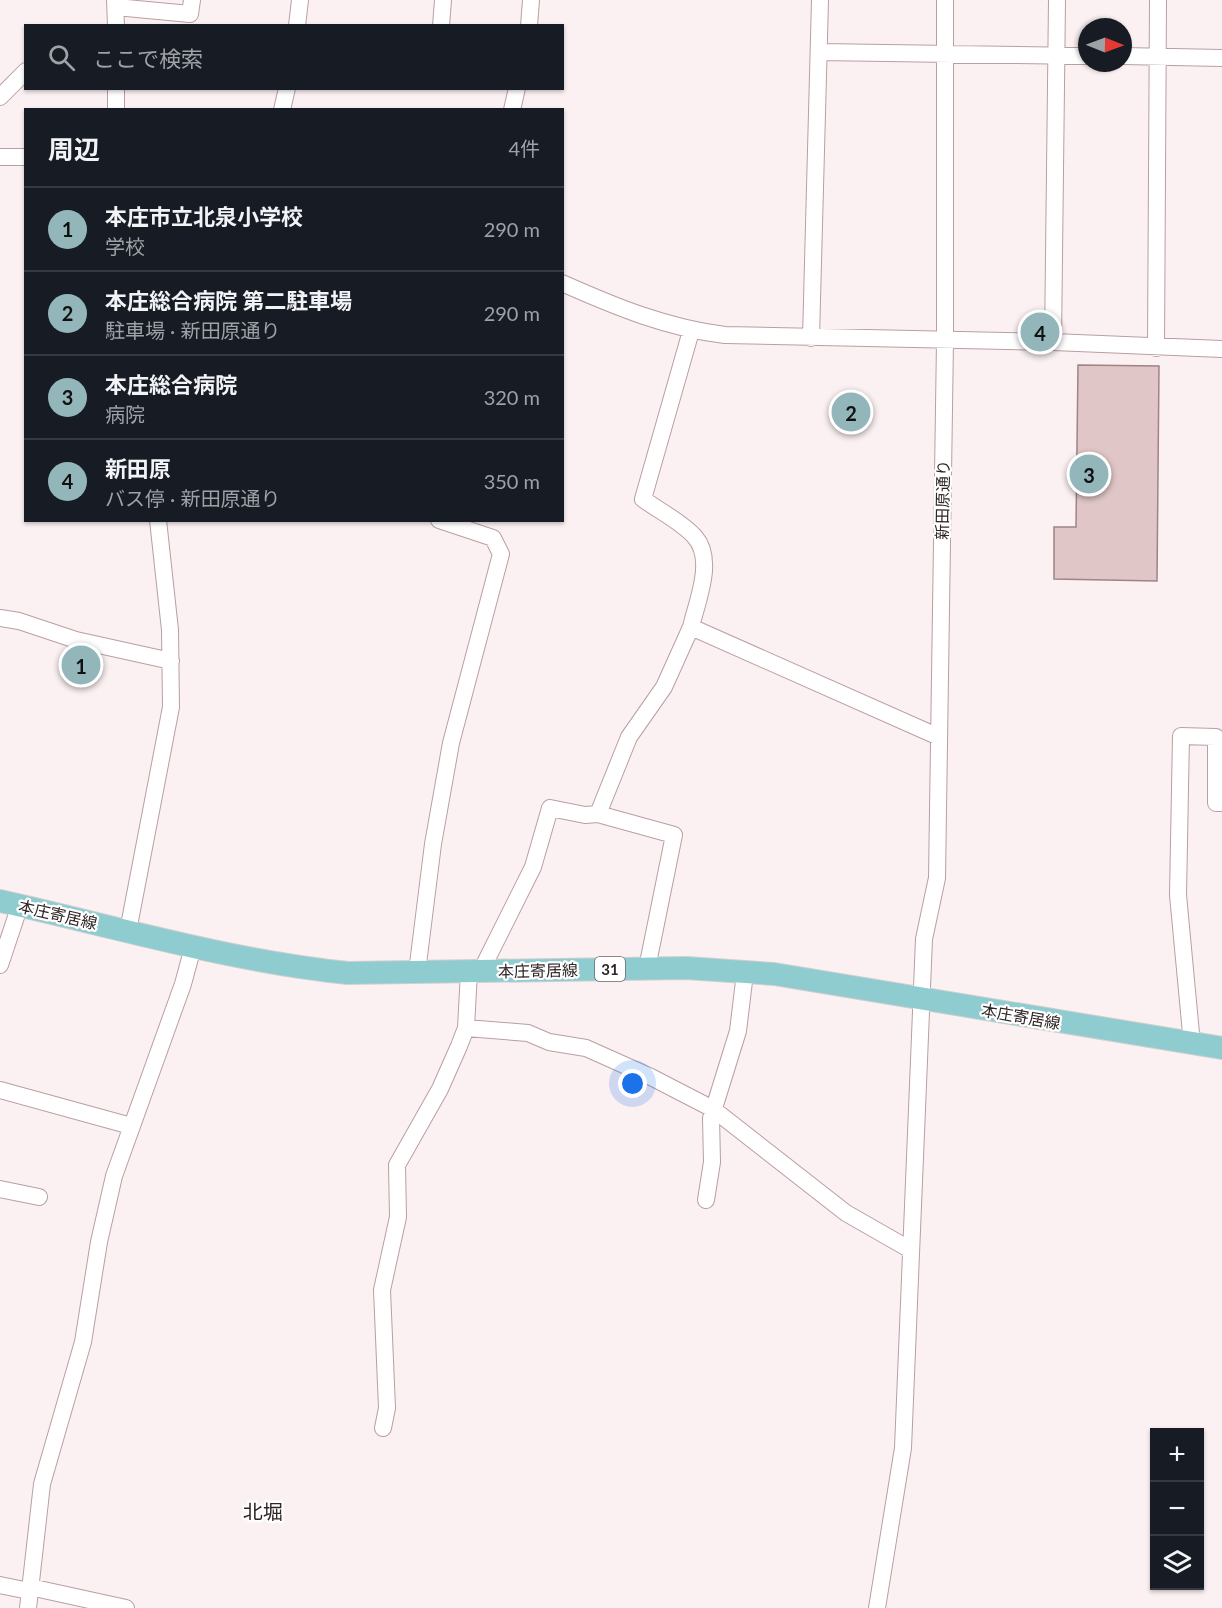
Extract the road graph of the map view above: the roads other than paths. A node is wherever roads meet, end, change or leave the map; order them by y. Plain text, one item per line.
1 (192, 0) edge
2 (300, 0) edge
3 (443, 0) edge
4 (531, 0) edge
5 (820, 0) edge
6 (945, 0) edge
7 (1057, 0) edge
8 (1158, 0) edge
9 (116, 4) edge
10 (116, 24) edge
11 (297, 24) edge
12 (441, 24) edge
13 (529, 24) edge
14 (820, 52) junction
15 (945, 56) junction
16 (1057, 56) junction
17 (1078, 56) edge
18 (1132, 56) edge
19 (1157, 56) junction
20 (1222, 58) edge
21 (24, 73) edge
22 (116, 90) edge
23 (287, 90) edge
24 (517, 90) edge
25 (0, 97) edge
26 (116, 108) edge
27 (282, 108) edge
28 (512, 108) edge
29 (0, 157) edge
30 (24, 157) edge
31 (564, 284) edge
32 (691, 331) junction
33 (812, 338) junction
34 (945, 341) junction
35 (1053, 342) junction
36 (1156, 348) junction
37 (1222, 349) edge
38 (158, 522) edge
39 (445, 522) edge
40 (0, 618) edge
41 (691, 627) junction
42 (171, 661) junction
43 (939, 737) junction
44 (1222, 803) edge
45 (598, 814) junction
46 (10, 903) edge
47 (128, 931) junction
48 (193, 947) junction
49 (0, 965) edge
50 (647, 968) junction
51 (475, 971) junction
52 (417, 972) junction
53 (745, 973) junction
54 (922, 998) junction
55 (466, 1028) junction
56 (1192, 1044) junction
57 (1222, 1048) edge
58 (0, 1090) edge
59 (713, 1109) junction
60 (131, 1126) junction
61 (0, 1189) edge
62 (39, 1197) dead end
63 (706, 1200) dead end
64 (909, 1249) junction
65 (383, 1428) dead end
66 (0, 1585) edge
67 (29, 1596) edge
68 (126, 1608) edge
69 (877, 1608) edge

1 - 9 street
2 - 11 street
3 - 12 street
4 - 13 street
5 - 14 street
6 - 15 street, 新田原通り
7 - 16 street
8 - 19 street
9 - 10 street
14 - 15 street
14 - 33 street
15 - 16 street
15 - 34 street, 新田原通り
16 - 17 street
16 - 35 street
18 - 19 street
19 - 20 street
19 - 36 street
21 - 25 street
22 - 26 street
23 - 27 street
24 - 28 street
29 - 30 street
31 - 32 street
32 - 33 street
32 - 41 street
33 - 34 street
34 - 35 street
34 - 43 street, 新田原通り
35 - 36 street
36 - 37 street
38 - 42 street
39 - 52 street
40 - 42 street
41 - 43 street
41 - 45 street
42 - 47 street
43 - 54 street, 新田原通り
44 - 56 street
45 - 50 street
45 - 51 street
46 - 47 main road, 本庄寄居線 / 31
46 - 49 street
47 - 48 main road, 本庄寄居線 / 31
48 - 52 main road, 本庄寄居線 / 31
48 - 60 street
50 - 51 main road, 本庄寄居線 / 31
50 - 53 main road, 本庄寄居線 / 31
51 - 52 main road, 本庄寄居線 / 31
51 - 55 street
53 - 54 main road, 本庄寄居線 / 31
53 - 59 street
54 - 56 main road, 本庄寄居線 / 31
54 - 64 street, 新田原通り
55 - 59 street
55 - 65 street
56 - 57 main road, 本庄寄居線 / 31
58 - 60 street
59 - 63 street
59 - 64 street
60 - 67 street
61 - 62 street
64 - 69 street, 新田原通り
66 - 67 street
67 - 68 street

